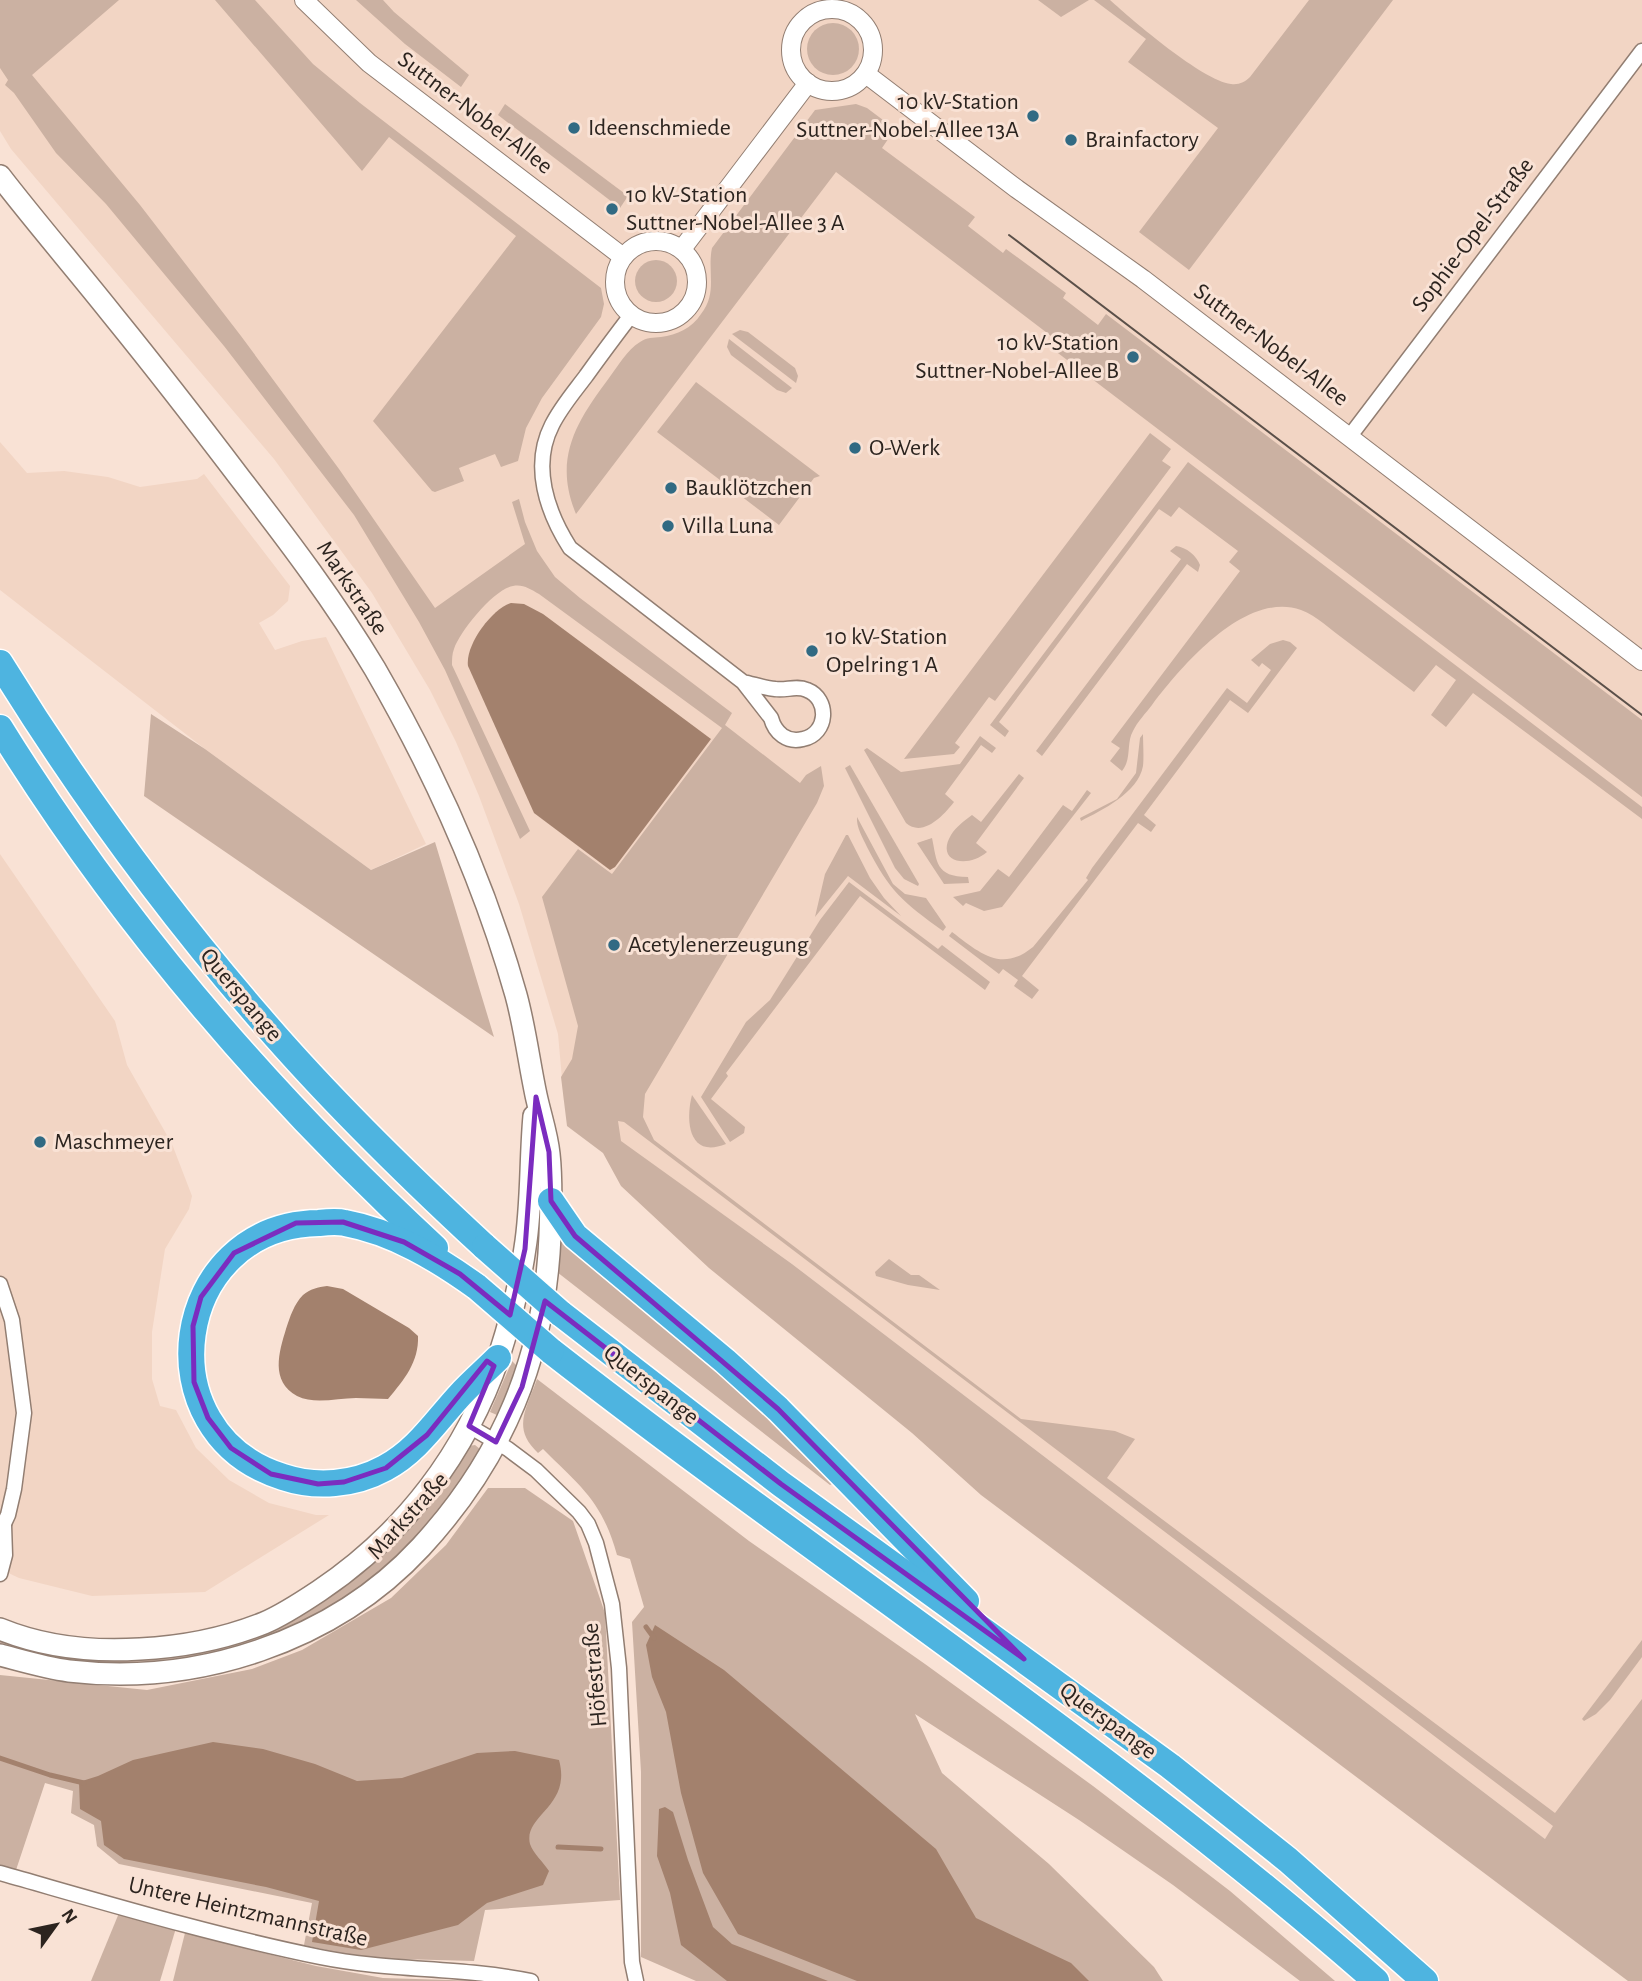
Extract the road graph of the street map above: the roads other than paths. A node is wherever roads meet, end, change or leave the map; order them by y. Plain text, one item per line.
1 (304, 0) edge
2 (1639, 61) edge
3 (866, 74) junction
4 (808, 83) junction
5 (0, 176) edge
6 (682, 249) junction
7 (624, 257) junction
8 (632, 314) junction
9 (1350, 436) junction
10 (1642, 662) edge
11 (0, 663) edge
12 (743, 682) junction
13 (0, 727) edge
14 (536, 1097) junction
15 (551, 1201) junction
16 (0, 1284) edge
17 (477, 1287) junction
18 (498, 1358) junction
19 (469, 1426) junction
20 (496, 1442) junction
21 (2, 1528) edge
22 (0, 1574) edge
23 (0, 1629) edge
24 (0, 1655) edge
25 (1024, 1659) junction
26 (0, 1873) edge
27 (531, 1981) edge
28 (636, 1981) edge
29 (1376, 1981) edge
30 (1425, 1981) edge

1 - 7 street, Suttner-Nobel-Allee
2 - 9 street, Sophie-Opel-Straße
3 - 4 street
3 - 4 street
3 - 9 street, Suttner-Nobel-Allee
4 - 6 street
5 - 14 main road, Markstraße
6 - 7 street
6 - 8 street
7 - 8 street
8 - 12 street
9 - 10 street, Suttner-Nobel-Allee
11 - 25 highway, Querspange, bridge
12 - 12 street
13 - 17 highway, Querspange
14 - 15 main road, Markstraße
14 - 18 main road, Markstraße
15 - 20 main road, Markstraße
15 - 25 highway
16 - 21 street
17 - 18 highway
17 - 29 highway, Querspange, bridge
18 - 19 main road, Markstraße
19 - 20 street, Höfestraße
19 - 23 main road, Markstraße
20 - 24 main road, Markstraße
20 - 28 street, Höfestraße
21 - 22 street
25 - 30 highway, Querspange
26 - 27 street, Untere Heintzmannstraße

